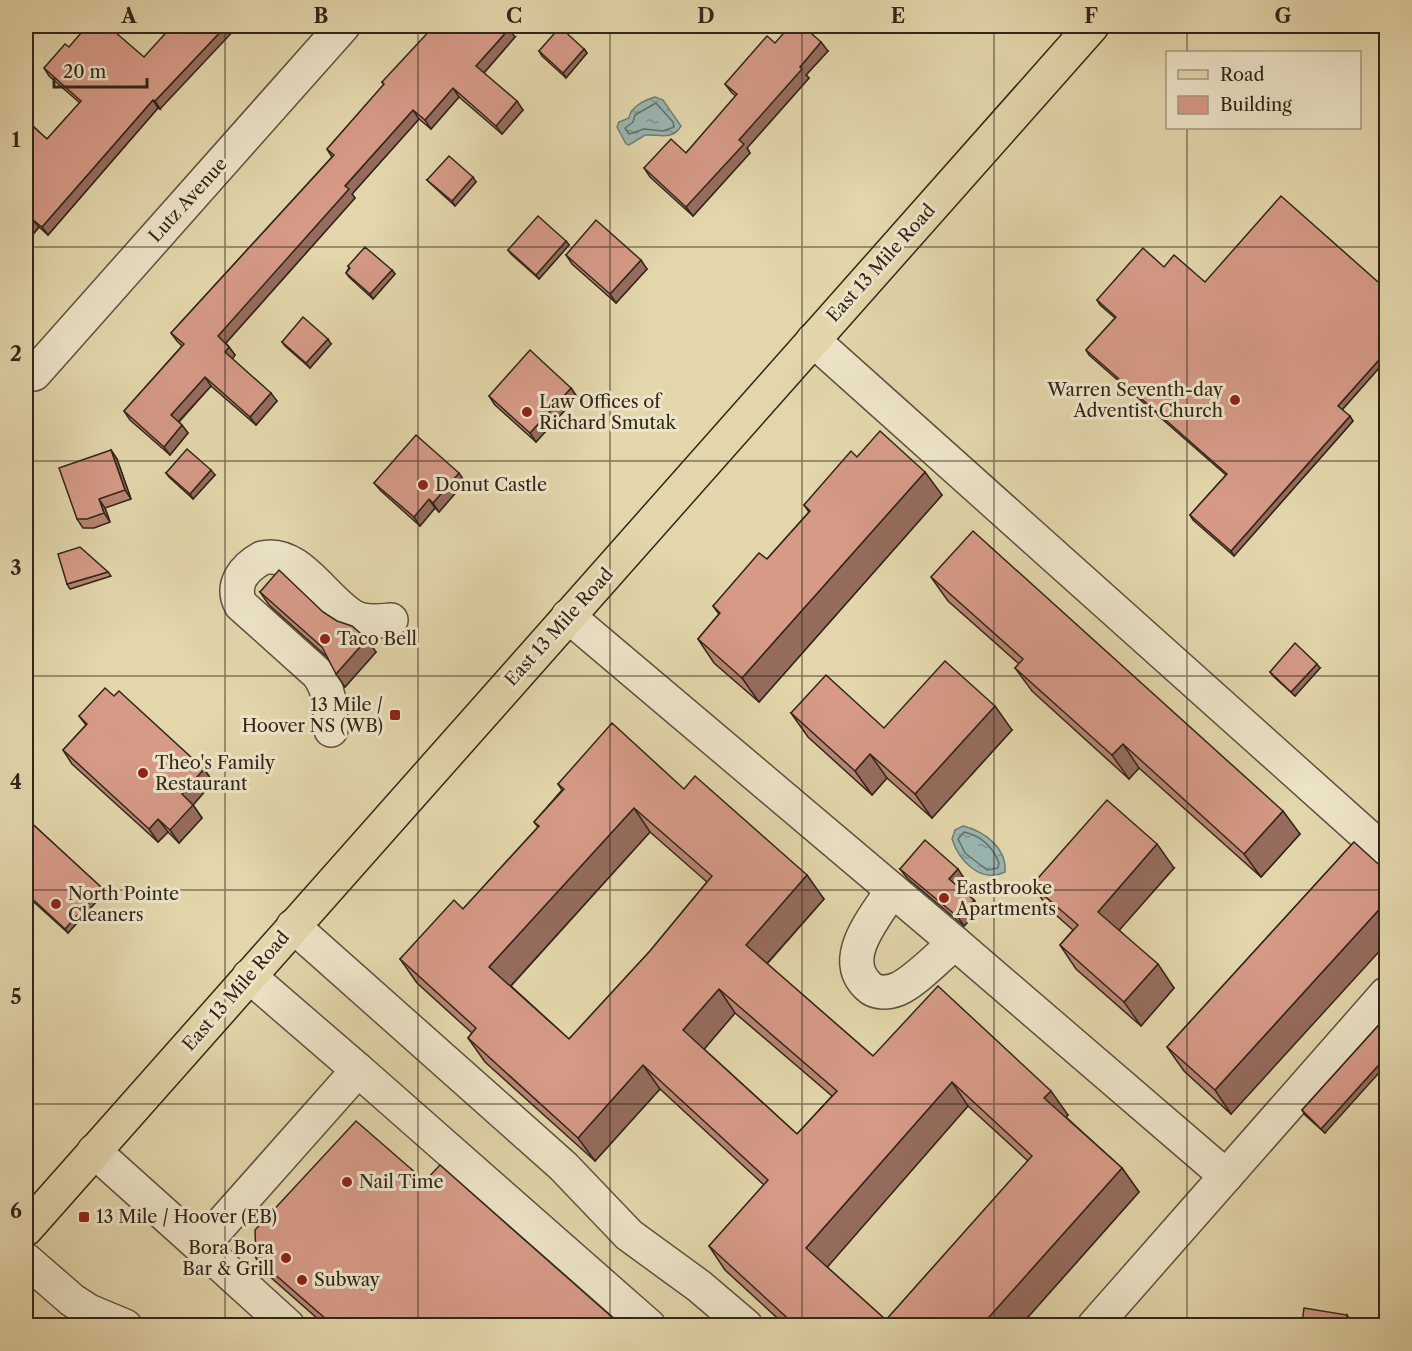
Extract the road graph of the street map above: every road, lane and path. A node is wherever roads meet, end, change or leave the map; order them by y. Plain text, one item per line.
1 (343, 26) edge
2 (1092, 26) edge
3 (813, 340) junction
4 (34, 374) dead end
5 (568, 616) junction
6 (391, 620) dead end
7 (331, 730) dead end
8 (1386, 853) edge
9 (892, 890) junction
10 (293, 926) junction
11 (955, 943) junction
12 (249, 976) junction
13 (1386, 993) edge
14 (358, 1070) junction
15 (94, 1150) junction
16 (1226, 1176) junction
17 (26, 1229) edge
18 (201, 1247) junction
19 (26, 1260) edge
20 (124, 1326) edge
21 (288, 1326) edge
22 (649, 1326) edge
23 (746, 1326) edge
24 (1094, 1326) edge

1 - 4 street, Lutz Avenue
2 - 3 main road, East 13 Mile Road
3 - 5 main road, East 13 Mile Road
3 - 8 street
5 - 9 street
5 - 10 main road, East 13 Mile Road
6 - 7 street
9 - 11 street
9 - 11 street
10 - 12 main road, East 13 Mile Road
10 - 23 street
11 - 16 street
12 - 14 street
12 - 15 main road, East 13 Mile Road
13 - 16 street
14 - 18 street
14 - 22 street
15 - 17 main road, East 13 Mile Road
15 - 18 street
16 - 24 street
18 - 21 street
19 - 20 street

